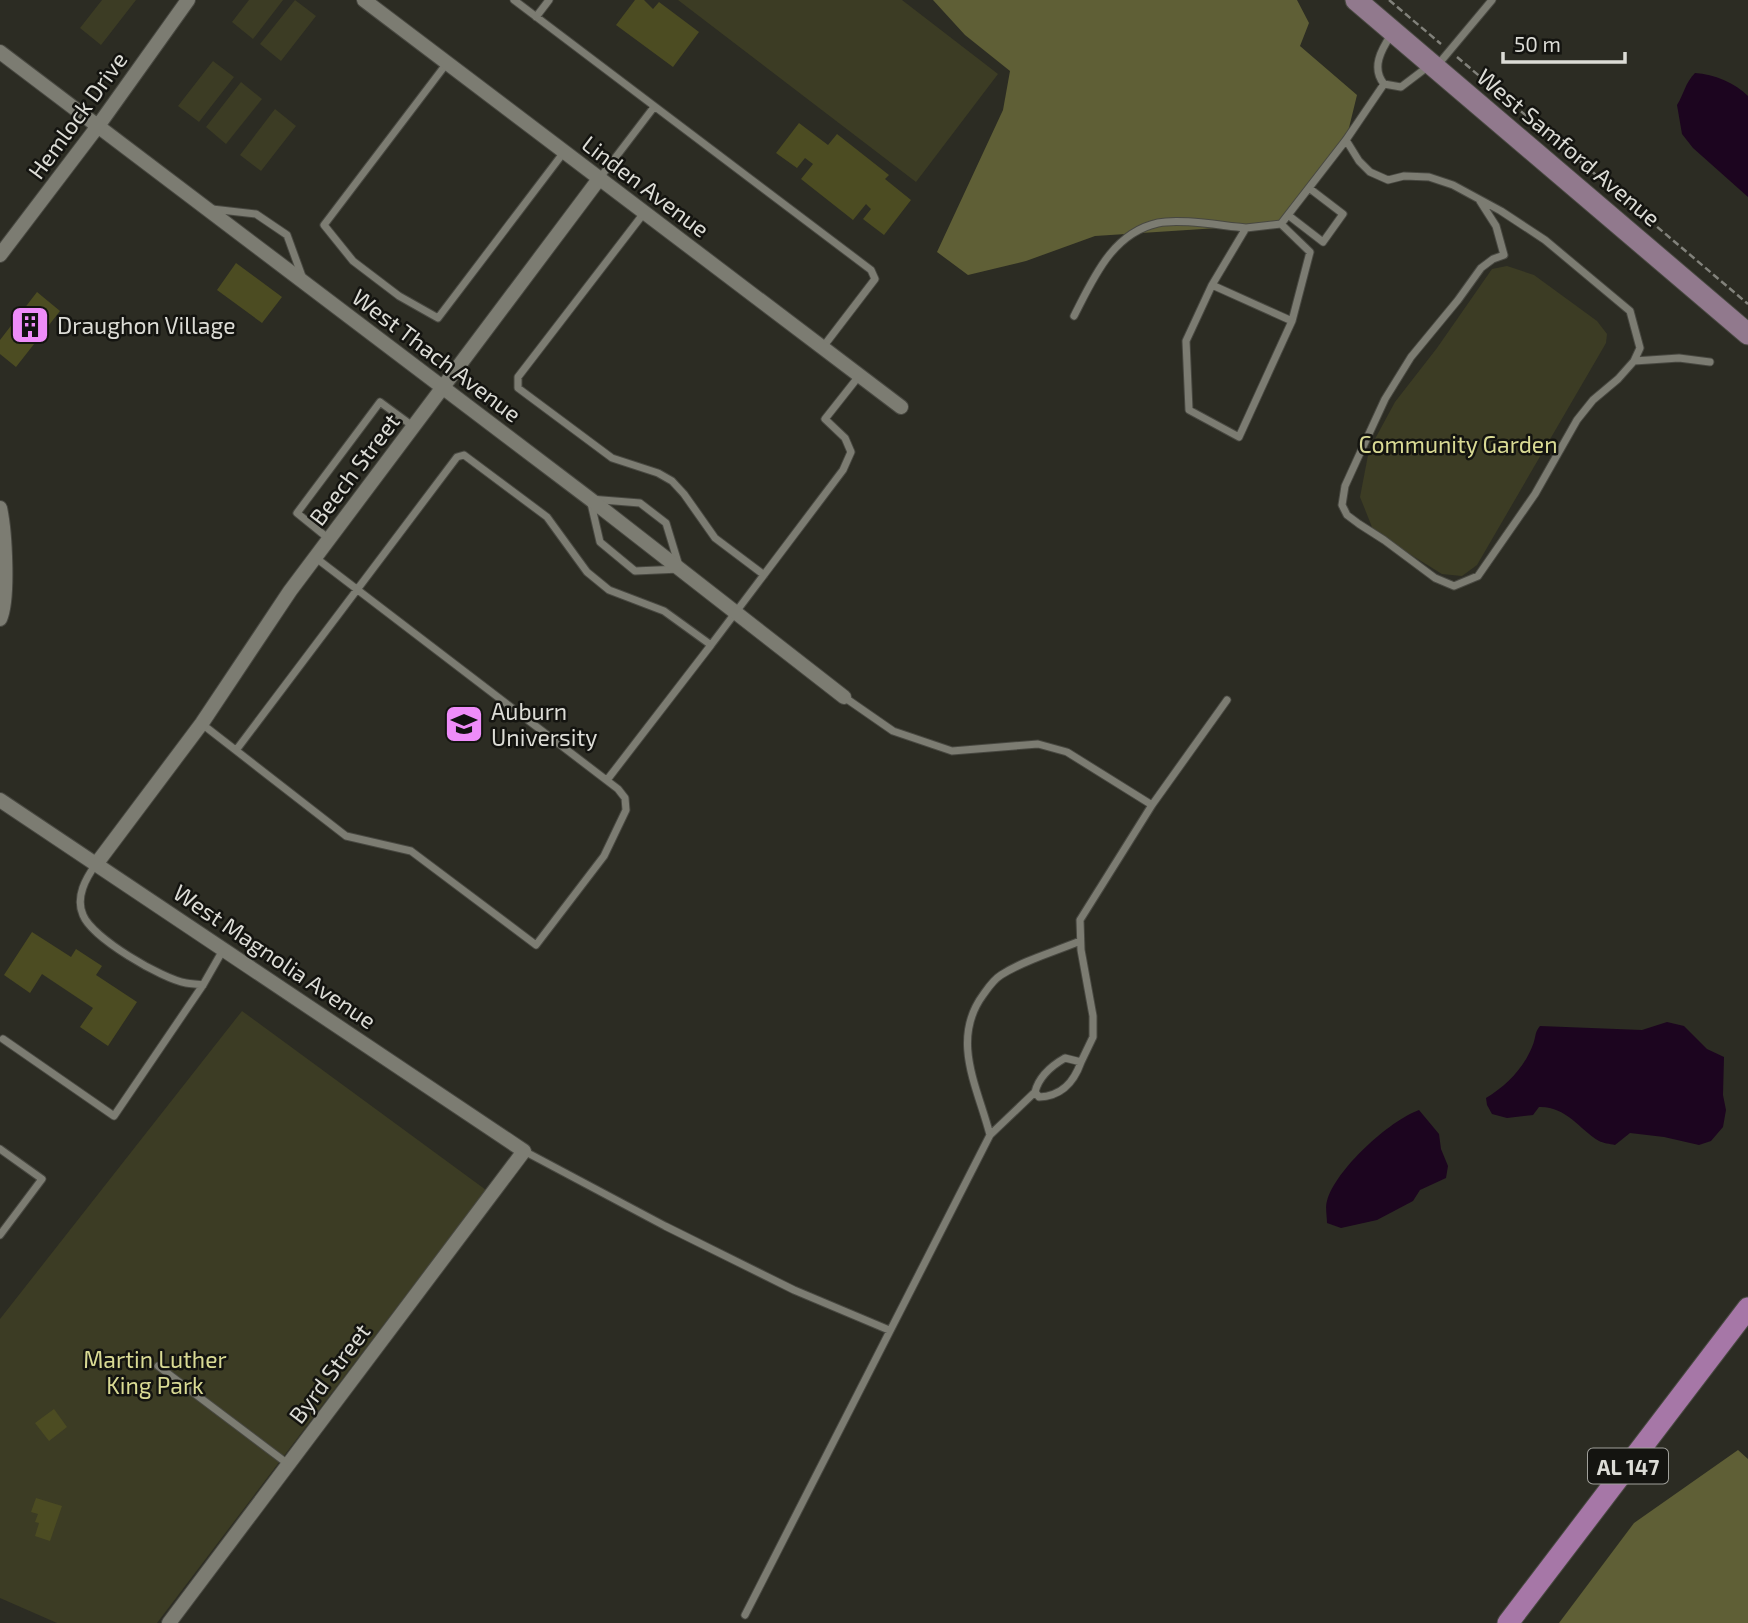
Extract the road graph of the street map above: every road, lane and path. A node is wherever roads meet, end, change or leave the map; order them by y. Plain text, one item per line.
1 (188, 0) edge
2 (364, 0) edge
3 (514, 0) edge
4 (549, 0) edge
5 (1356, 0) edge
6 (1389, 0) edge
7 (1492, 0) edge
8 (536, 17) junction
9 (1394, 32) junction
10 (1449, 50) junction
11 (0, 52) edge
12 (447, 63) junction
13 (1434, 65) junction
14 (1384, 84) junction
15 (654, 107) junction
16 (98, 126) junction
17 (1346, 140) junction
18 (564, 152) junction
19 (599, 179) junction
20 (1309, 188) junction
21 (1479, 201) junction
22 (205, 208) junction
23 (643, 213) junction
24 (1288, 215) junction
25 (1282, 224) junction
26 (1245, 228) junction
27 (0, 255) edge
28 (304, 283) junction
29 (1212, 285) junction
30 (1748, 304) edge
31 (1074, 316) dead end
32 (1292, 321) junction
33 (1748, 334) edge
34 (823, 348) junction
35 (1634, 361) junction
36 (1710, 362) dead end
37 (859, 376) junction
38 (444, 388) junction
39 (901, 407) dead end
40 (414, 427) junction
41 (590, 499) junction
42 (0, 508) edge
43 (330, 540) junction
44 (316, 558) junction
45 (680, 569) junction
46 (764, 575) junction
47 (358, 590) junction
48 (736, 613) junction
49 (0, 619) edge
50 (710, 645) junction
51 (844, 697) joint
52 (1227, 700) dead end
53 (202, 723) junction
54 (237, 750) junction
55 (607, 780) junction
56 (0, 800) edge
57 (1152, 806) junction
58 (97, 863) junction
59 (1080, 941) junction
60 (223, 949) junction
61 (203, 985) junction
62 (3, 1039) dead end
63 (1081, 1062) junction
64 (1035, 1092) junction
65 (990, 1135) junction
66 (0, 1149) edge
67 (524, 1151) junction
68 (0, 1235) edge
69 (1748, 1308) edge
70 (889, 1330) junction
71 (158, 1366) dead end
72 (288, 1465) junction
73 (745, 1615) dead end
74 (169, 1623) edge
75 (1508, 1623) edge

1 - 16 street, Hemlock Drive
2 - 12 street, Linden Avenue
3 - 8 lane
4 - 8 lane
5 - 9 street, West Samford Avenue
6 - 10 path
7 - 10 lane
8 - 15 lane
9 - 13 street, West Samford Avenue
9 - 14 lane
10 - 13 lane
10 - 30 path
11 - 16 street, West Thach Avenue
12 - 18 street, Linden Avenue
12 - 18 lane
13 - 14 lane
13 - 33 street, West Samford Avenue
14 - 17 lane
15 - 19 lane, Beech Street
15 - 34 lane
16 - 22 street, West Thach Avenue
16 - 27 street, Hemlock Drive
17 - 20 lane
17 - 21 lane
18 - 19 street, Linden Avenue
19 - 23 street, Linden Avenue
19 - 38 street, Beech Street
20 - 24 lane
20 - 24 lane
21 - 35 lane
21 - 35 lane
22 - 28 street, West Thach Avenue
22 - 28 lane
23 - 34 street, Linden Avenue
23 - 46 lane
24 - 25 lane
25 - 26 lane
25 - 32 lane
26 - 29 lane
26 - 31 lane
28 - 38 street, West Thach Avenue
29 - 32 lane
29 - 32 lane
34 - 37 street, Linden Avenue
35 - 36 lane
37 - 39 street, Linden Avenue
37 - 46 lane
38 - 40 street, Beech Street
38 - 41 street, West Thach Avenue
40 - 43 street, Beech Street
40 - 43 lane
41 - 45 street, West Thach Avenue
41 - 45 lane
41 - 45 lane
42 - 49 street
43 - 44 street, Beech Street
44 - 47 lane
44 - 53 street, Beech Street
45 - 48 street, West Thach Avenue
46 - 48 lane
47 - 50 lane
47 - 54 lane
47 - 55 lane
48 - 50 lane
48 - 51 street, West Thach Avenue
50 - 55 lane
51 - 57 lane
52 - 57 lane
53 - 54 lane
53 - 58 street, Beech Street
54 - 55 lane
56 - 58 street, West Magnolia Avenue
57 - 59 lane
58 - 60 street, West Magnolia Avenue
58 - 61 lane
59 - 63 lane
59 - 65 lane
60 - 61 lane
60 - 67 street, West Magnolia Avenue
61 - 62 lane
63 - 64 lane
63 - 64 lane
64 - 65 lane
65 - 70 lane
66 - 68 lane
67 - 70 lane
67 - 72 street, Byrd Street
69 - 75 main road, AL 147
70 - 73 lane
71 - 72 lane
72 - 74 street, Byrd Street

